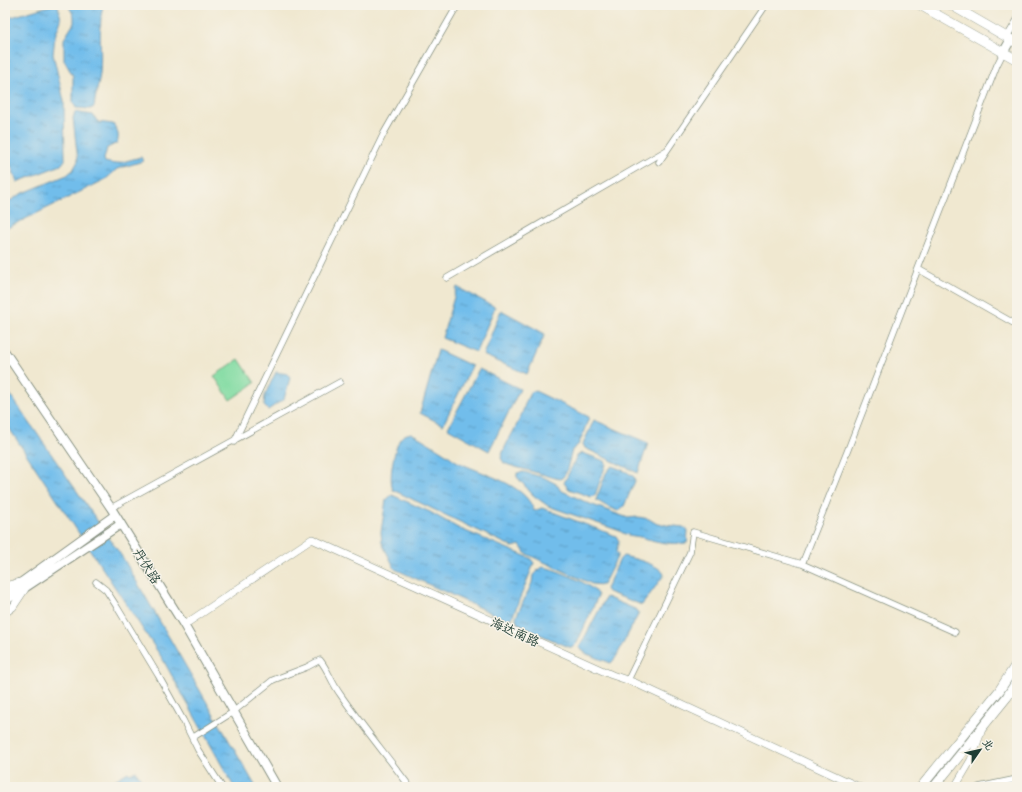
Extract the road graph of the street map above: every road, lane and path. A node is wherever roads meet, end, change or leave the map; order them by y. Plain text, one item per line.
1 (459, 5) edge
2 (766, 5) edge
3 (920, 5) edge
4 (951, 5) edge
5 (1017, 20) edge
6 (1012, 40) edge
7 (1003, 53) junction
8 (1017, 60) edge
9 (667, 150) junction
10 (659, 162) dead end
11 (918, 269) junction
12 (447, 278) dead end
13 (1017, 325) edge
14 (5, 352) edge
15 (340, 382) dead end
16 (234, 442) junction
17 (113, 512) junction
18 (121, 524) junction
19 (802, 564) junction
20 (96, 582) dead end
21 (24, 585) junction
22 (5, 586) edge
23 (5, 594) edge
24 (5, 601) edge
25 (5, 613) edge
26 (184, 625) junction
27 (955, 632) dead end
28 (1017, 663) edge
29 (628, 680) junction
30 (1017, 681) edge
31 (233, 712) junction
32 (975, 721) junction
33 (982, 728) junction
34 (194, 736) junction
35 (1017, 779) edge
36 (222, 787) edge
37 (277, 787) edge
38 (410, 787) edge
39 (859, 787) edge
40 (921, 787) edge
41 (934, 787) edge
42 (955, 787) edge
43 (979, 787) edge

1 - 16 street
2 - 9 street
3 - 7 main road
4 - 6 main road
5 - 6 street
6 - 7 main road
7 - 8 main road
7 - 11 street
9 - 10 street
9 - 12 street
11 - 13 street
11 - 19 street
14 - 17 main road, 丹伏路
15 - 16 street
16 - 17 street
17 - 18 main road, 丹伏路
17 - 21 main road
18 - 21 main road
18 - 26 main road, 丹伏路
19 - 27 street
19 - 29 street
20 - 34 street
21 - 22 street
21 - 23 main road
21 - 24 main road
21 - 25 street
26 - 29 street, 海达南路
26 - 31 main road, 丹伏路
28 - 32 main road
29 - 39 street, 海达南路
30 - 33 main road
31 - 34 street
31 - 37 main road, 丹伏路
31 - 38 street
32 - 33 main road
32 - 40 main road
33 - 41 main road
33 - 42 street
34 - 36 street
35 - 43 street

